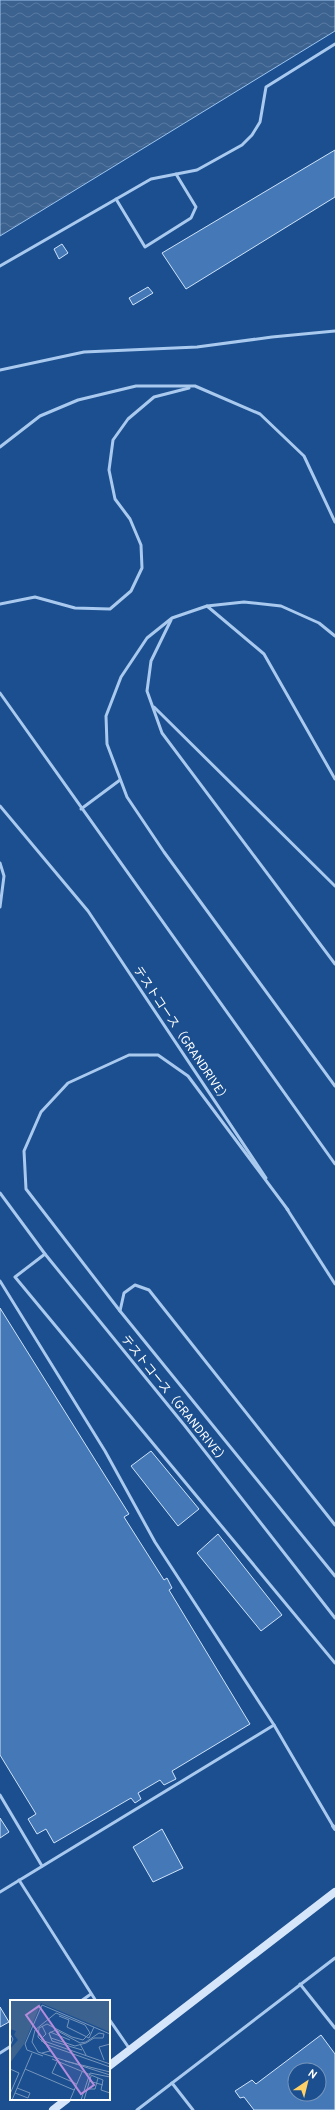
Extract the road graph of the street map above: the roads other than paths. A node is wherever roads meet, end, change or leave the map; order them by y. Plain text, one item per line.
1 (335, 44) edge
2 (176, 174) junction
3 (116, 199) junction
4 (0, 266) edge
5 (334, 332) edge
6 (0, 370) edge
7 (195, 386) junction
8 (0, 448) edge
9 (335, 522) edge
10 (0, 604) edge
11 (207, 606) junction
12 (172, 618) junction
13 (335, 636) edge
14 (0, 693) edge
15 (153, 706) junction
16 (335, 779) edge
17 (120, 780) junction
18 (0, 806) edge
19 (81, 809) junction
20 (0, 863) edge
21 (335, 886) edge
22 (0, 907) edge
23 (335, 964) edge
24 (335, 1086) edge
25 (335, 1164) edge
26 (0, 1193) edge
27 (288, 1210) junction
28 (45, 1254) junction
29 (0, 1281) edge
30 (335, 1284) edge
31 (120, 1311) junction
32 (335, 1525) edge
33 (335, 1576) edge
34 (335, 1618) edge
35 (335, 1663) edge
36 (274, 1725) junction
37 (0, 1795) edge
38 (334, 1828) edge
39 (42, 1866) junction
40 (19, 1880) junction
41 (0, 1892) edge
42 (335, 1892) edge
43 (335, 1958) edge
44 (300, 1984) junction
45 (91, 1994) junction
46 (82, 2000) edge
47 (95, 2000) edge
48 (110, 2020) edge
49 (335, 2028) edge
50 (10, 2047) edge
51 (130, 2050) junction
52 (0, 2053) edge
53 (110, 2065) edge
54 (172, 2083) junction
55 (66, 2100) edge
56 (53, 2110) edge
57 (137, 2110) edge
58 (193, 2110) edge

1 - 2 lane
2 - 3 lane
2 - 3 lane
3 - 4 lane
5 - 6 lane
7 - 8 lane
7 - 9 lane
7 - 10 lane
11 - 12 lane
11 - 13 lane
11 - 16 lane
12 - 15 lane
12 - 17 lane
14 - 19 lane
15 - 21 lane
15 - 23 lane
17 - 19 lane
17 - 24 lane
18 - 27 lane, テストコース（GRANDRIVE）
19 - 25 lane
20 - 22 lane
26 - 28 lane, テストコース（GRANDRIVE）
27 - 30 lane, テストコース（GRANDRIVE）
27 - 31 lane
28 - 34 lane, テストコース（GRANDRIVE）
28 - 35 lane
29 - 36 lane
31 - 32 lane
31 - 33 lane
36 - 38 lane
36 - 39 lane
37 - 39 lane
39 - 40 lane
40 - 41 lane
40 - 45 lane
42 - 51 street
43 - 44 lane
44 - 49 lane
44 - 54 lane
45 - 46 lane
45 - 47 lane
48 - 51 lane
50 - 52 lane
51 - 53 street
54 - 57 lane
54 - 58 lane
55 - 56 street

